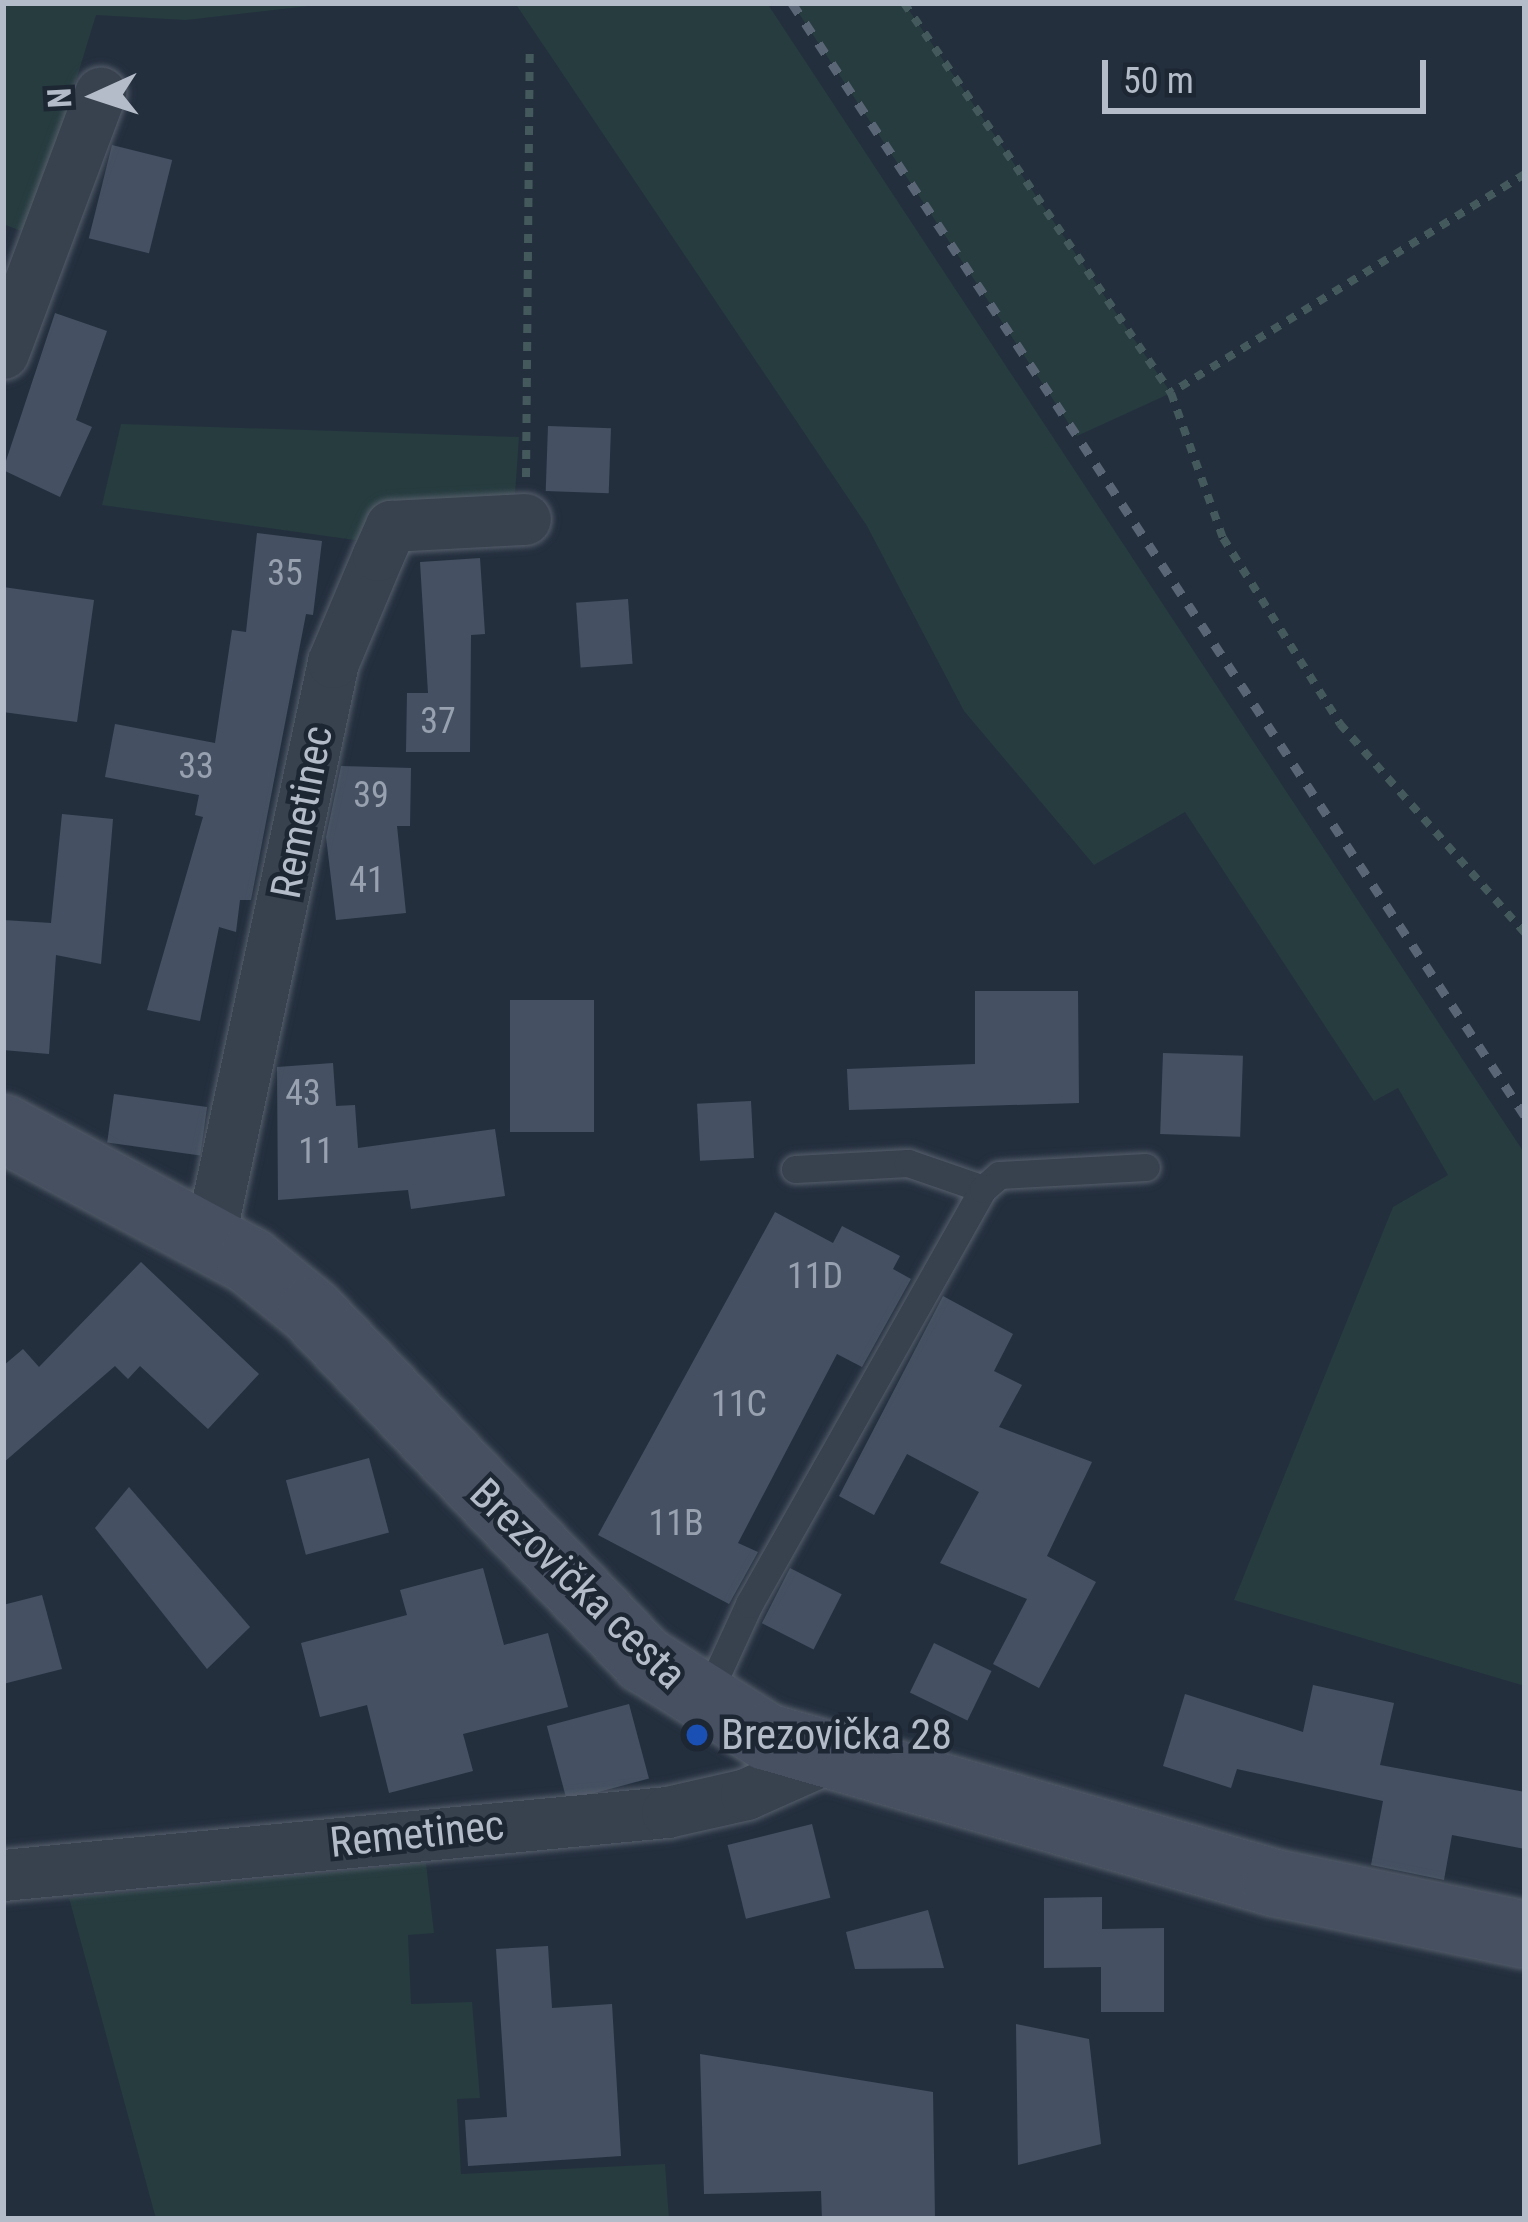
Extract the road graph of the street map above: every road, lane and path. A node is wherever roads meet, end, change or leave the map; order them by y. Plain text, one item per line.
1 (904, 3) edge
2 (530, 47) dead end
3 (100, 93) dead end
4 (1525, 174) edge
5 (3, 353) edge
6 (1171, 393) junction
7 (525, 519) joint
8 (1525, 934) edge
9 (3, 1128) edge
10 (1146, 1167) dead end
11 (796, 1169) dead end
12 (983, 1190) junction
13 (210, 1236) junction
14 (705, 1702) junction
15 (822, 1760) junction
16 (3, 1875) edge
17 (1525, 1935) edge

1 - 6 path
2 - 7 path
3 - 5 street
4 - 6 path
6 - 8 path
7 - 13 street, Remetinec
9 - 13 main road, Brezovička cesta
10 - 12 lane
11 - 12 lane
12 - 14 lane
13 - 14 main road, Brezovička cesta
14 - 15 main road, Brezovička cesta
15 - 16 street, Remetinec
15 - 17 main road, Brezovička cesta

